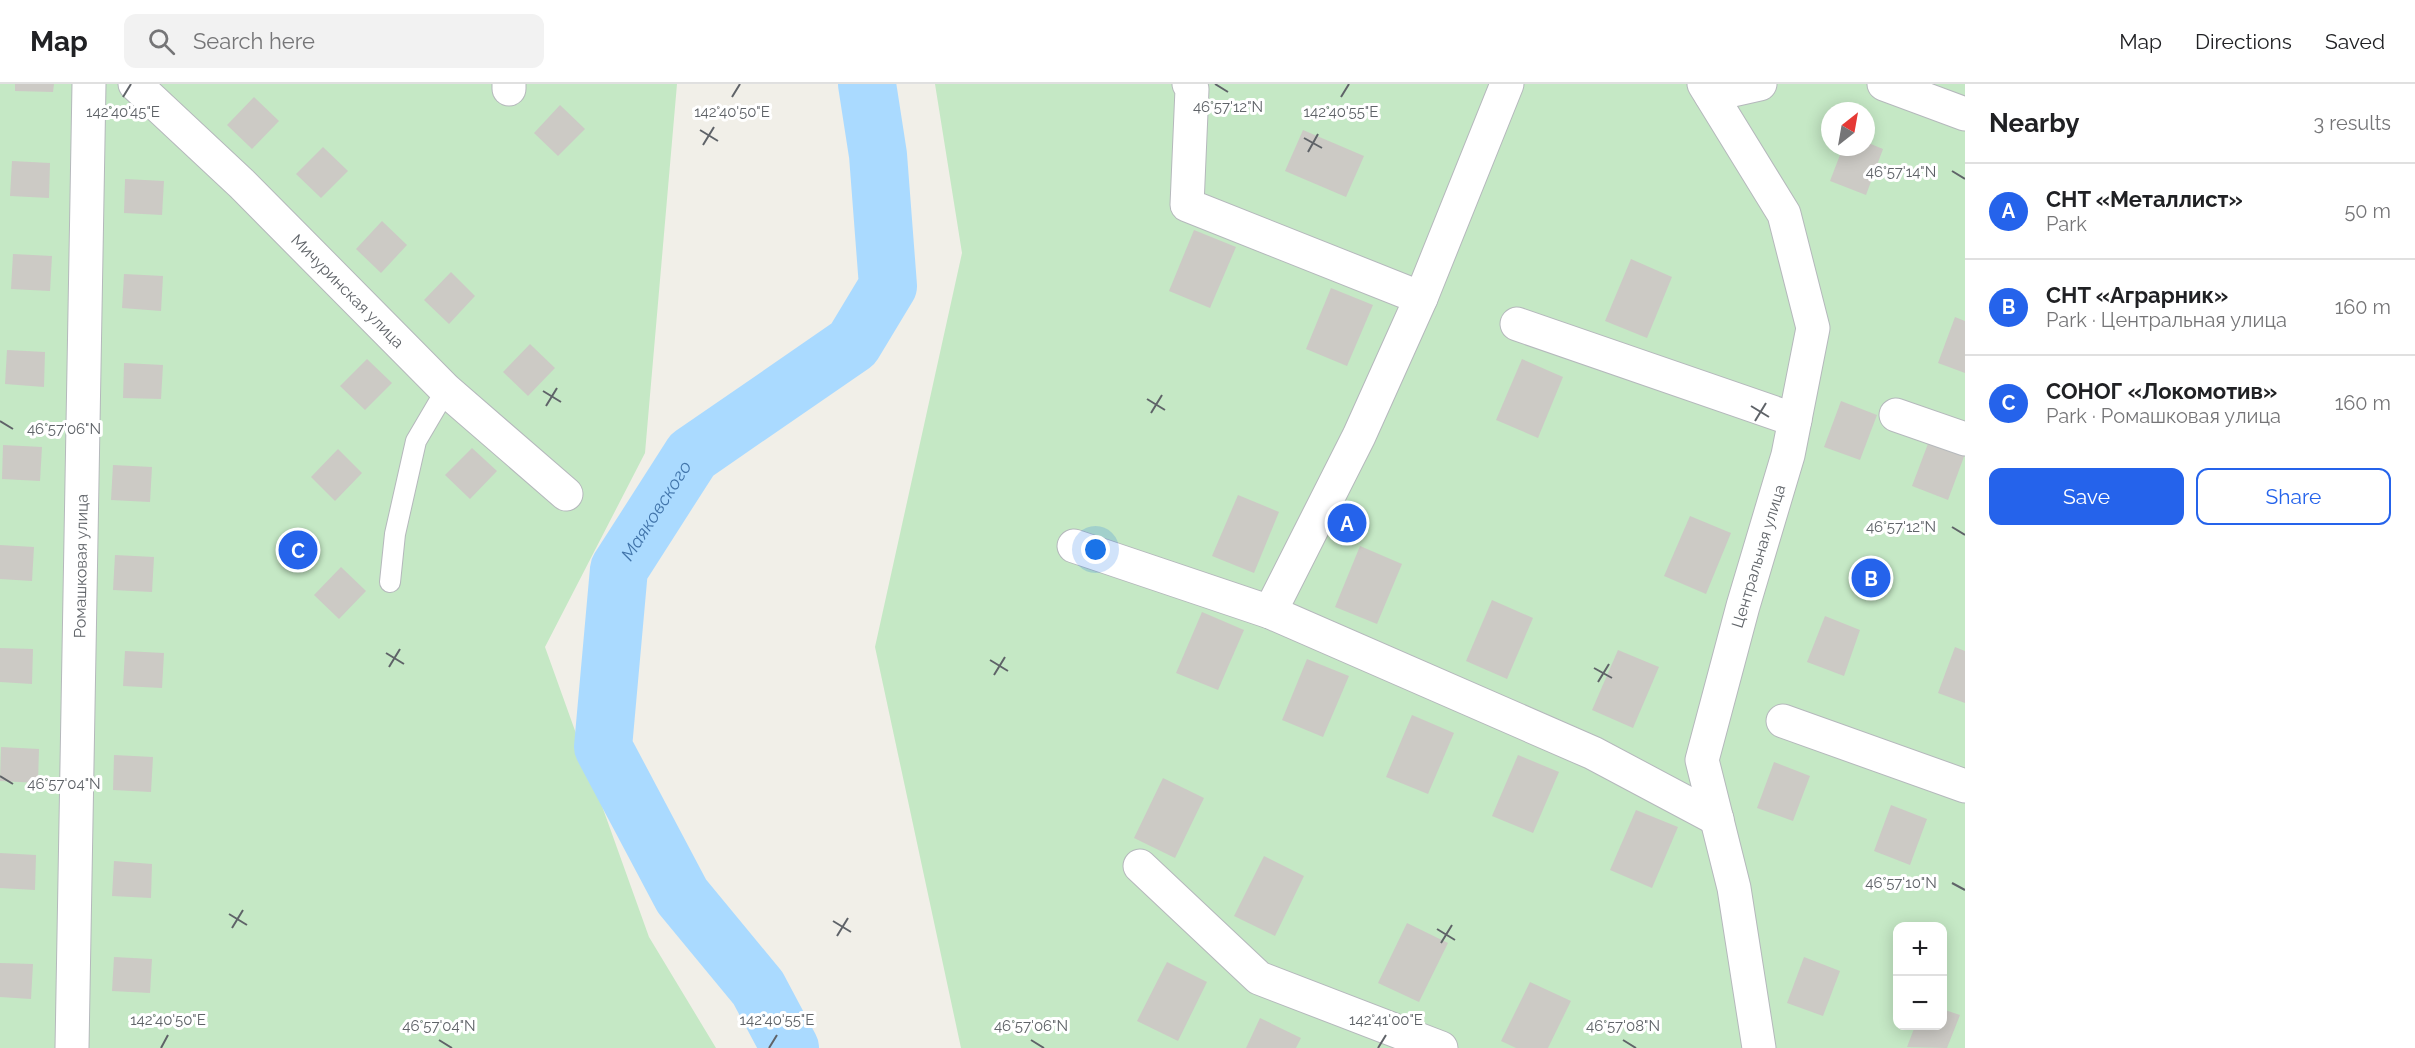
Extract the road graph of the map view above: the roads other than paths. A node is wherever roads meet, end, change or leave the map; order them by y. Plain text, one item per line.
1 (89, 84) edge
2 (135, 84) edge
3 (1189, 84) edge
4 (1507, 84) edge
5 (1760, 84) edge
6 (1884, 84) edge
7 (1708, 89) edge
8 (1965, 114) edge
9 (1421, 298) junction
10 (1517, 324) dead end
11 (446, 390) junction
12 (1896, 415) dead end
13 (1795, 420) junction
14 (1965, 440) edge
15 (566, 494) dead end
16 (1074, 546) dead end
17 (390, 582) dead end
18 (1270, 612) junction
19 (1783, 722) dead end
20 (1965, 786) edge
21 (1717, 819) junction
22 (1140, 866) dead end
23 (72, 1048) edge
24 (1441, 1048) edge
25 (1759, 1048) edge

1 - 23 street, Ромашковая улица
2 - 11 street, Мичуринская улица
3 - 9 street
4 - 9 street
5 - 7 street
6 - 8 street
7 - 13 street, Центральная улица
9 - 18 street
10 - 13 street
11 - 15 street, Мичуринская улица
11 - 17 lane
12 - 14 street
13 - 21 street, Центральная улица
16 - 18 street
18 - 21 street
19 - 20 street
21 - 25 street, Центральная улица
22 - 24 street

